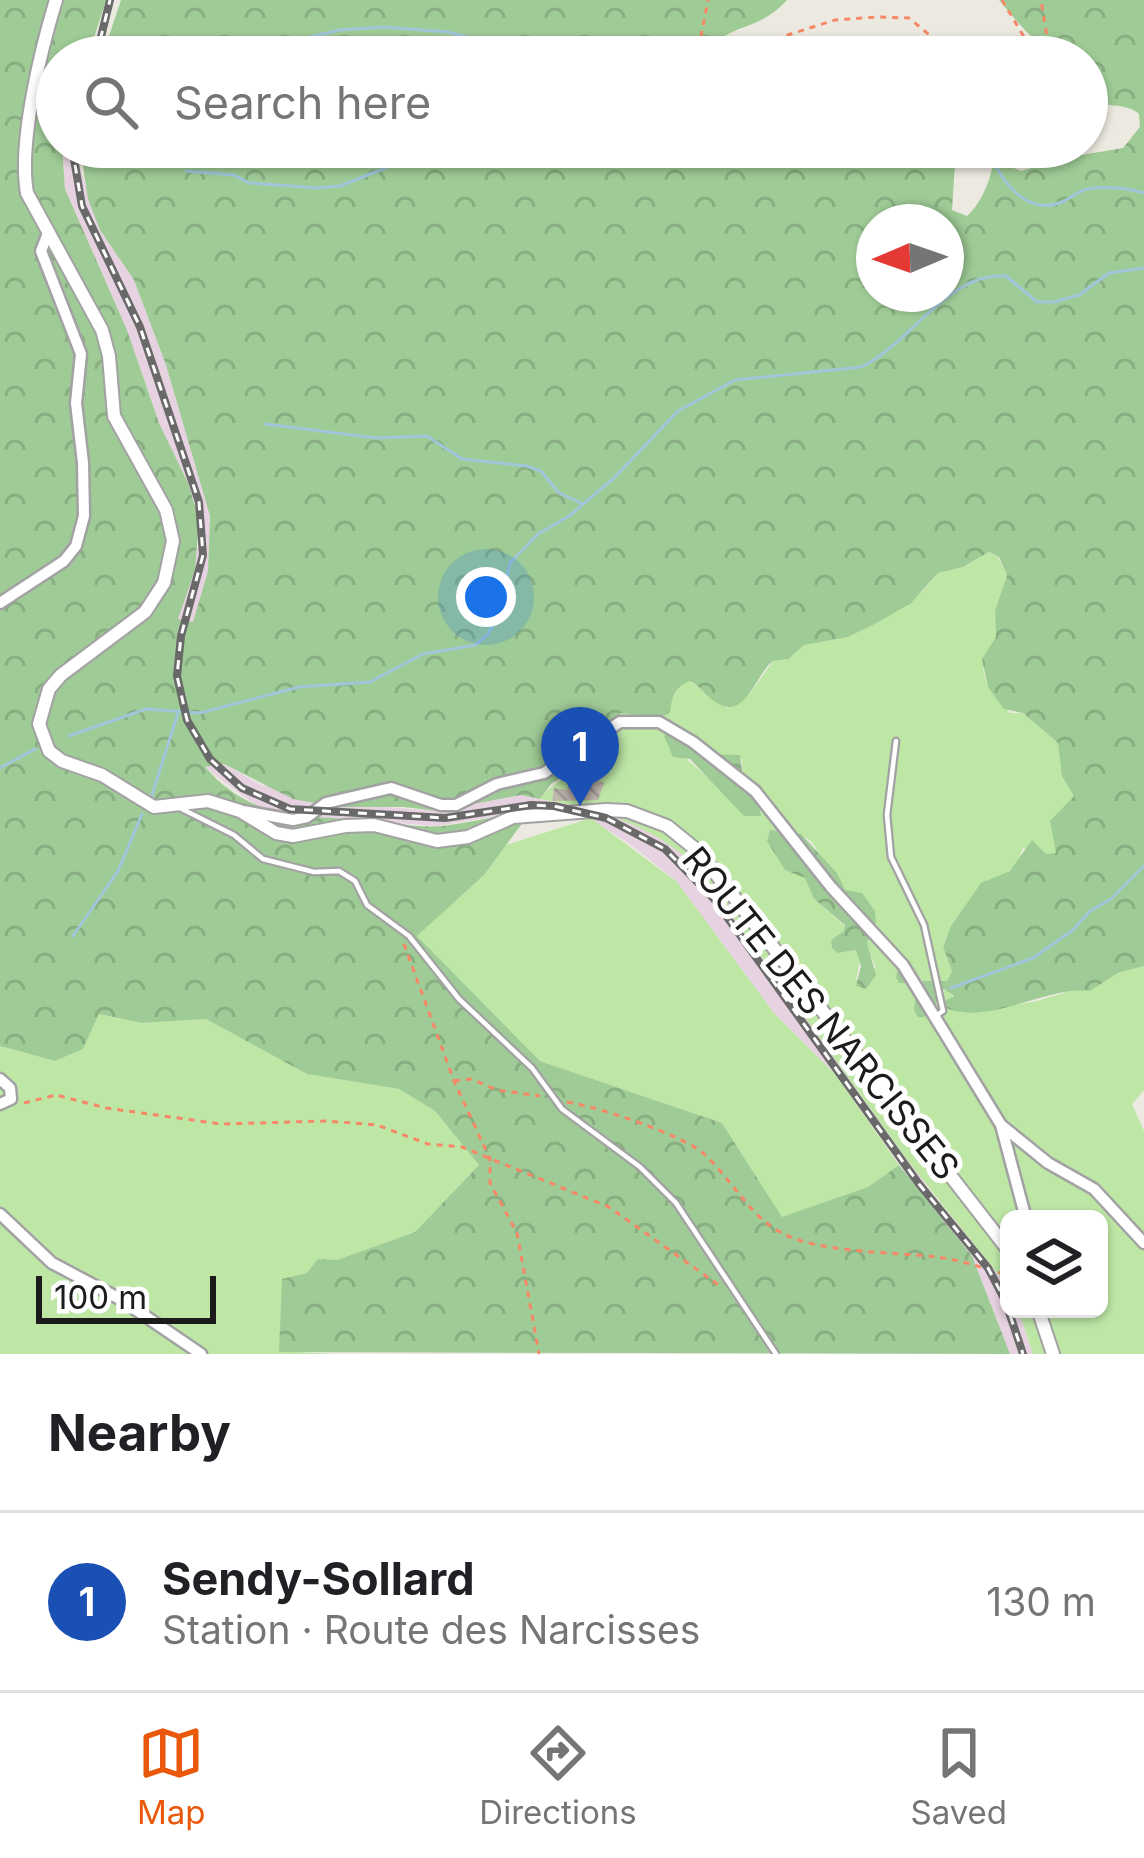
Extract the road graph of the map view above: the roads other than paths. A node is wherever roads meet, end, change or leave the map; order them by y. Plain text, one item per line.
1 (56, 0) edge
2 (47, 36) edge
3 (36, 92) edge
4 (48, 233) junction
5 (0, 603) edge
6 (896, 741) dead end
7 (178, 807) junction
8 (240, 811) junction
9 (937, 1016) junction
10 (0, 1078) edge
11 (5, 1102) edge
12 (1001, 1125) junction
13 (1024, 1210) edge
14 (0, 1214) edge
15 (1000, 1238) edge
16 (1144, 1243) edge
17 (1041, 1318) edge
18 (201, 1354) edge
19 (776, 1354) edge
20 (1053, 1354) edge

1 - 2 street, ROUTE DES NARCISSES
3 - 4 street, ROUTE DES NARCISSES
4 - 5 street
4 - 7 street, ROUTE DES NARCISSES
6 - 9 lane
7 - 8 street, ROUTE DES NARCISSES
7 - 19 lane
8 - 9 street
8 - 15 street, ROUTE DES NARCISSES
9 - 12 street
10 - 11 street
12 - 13 street
12 - 16 street
14 - 18 street
17 - 20 street

